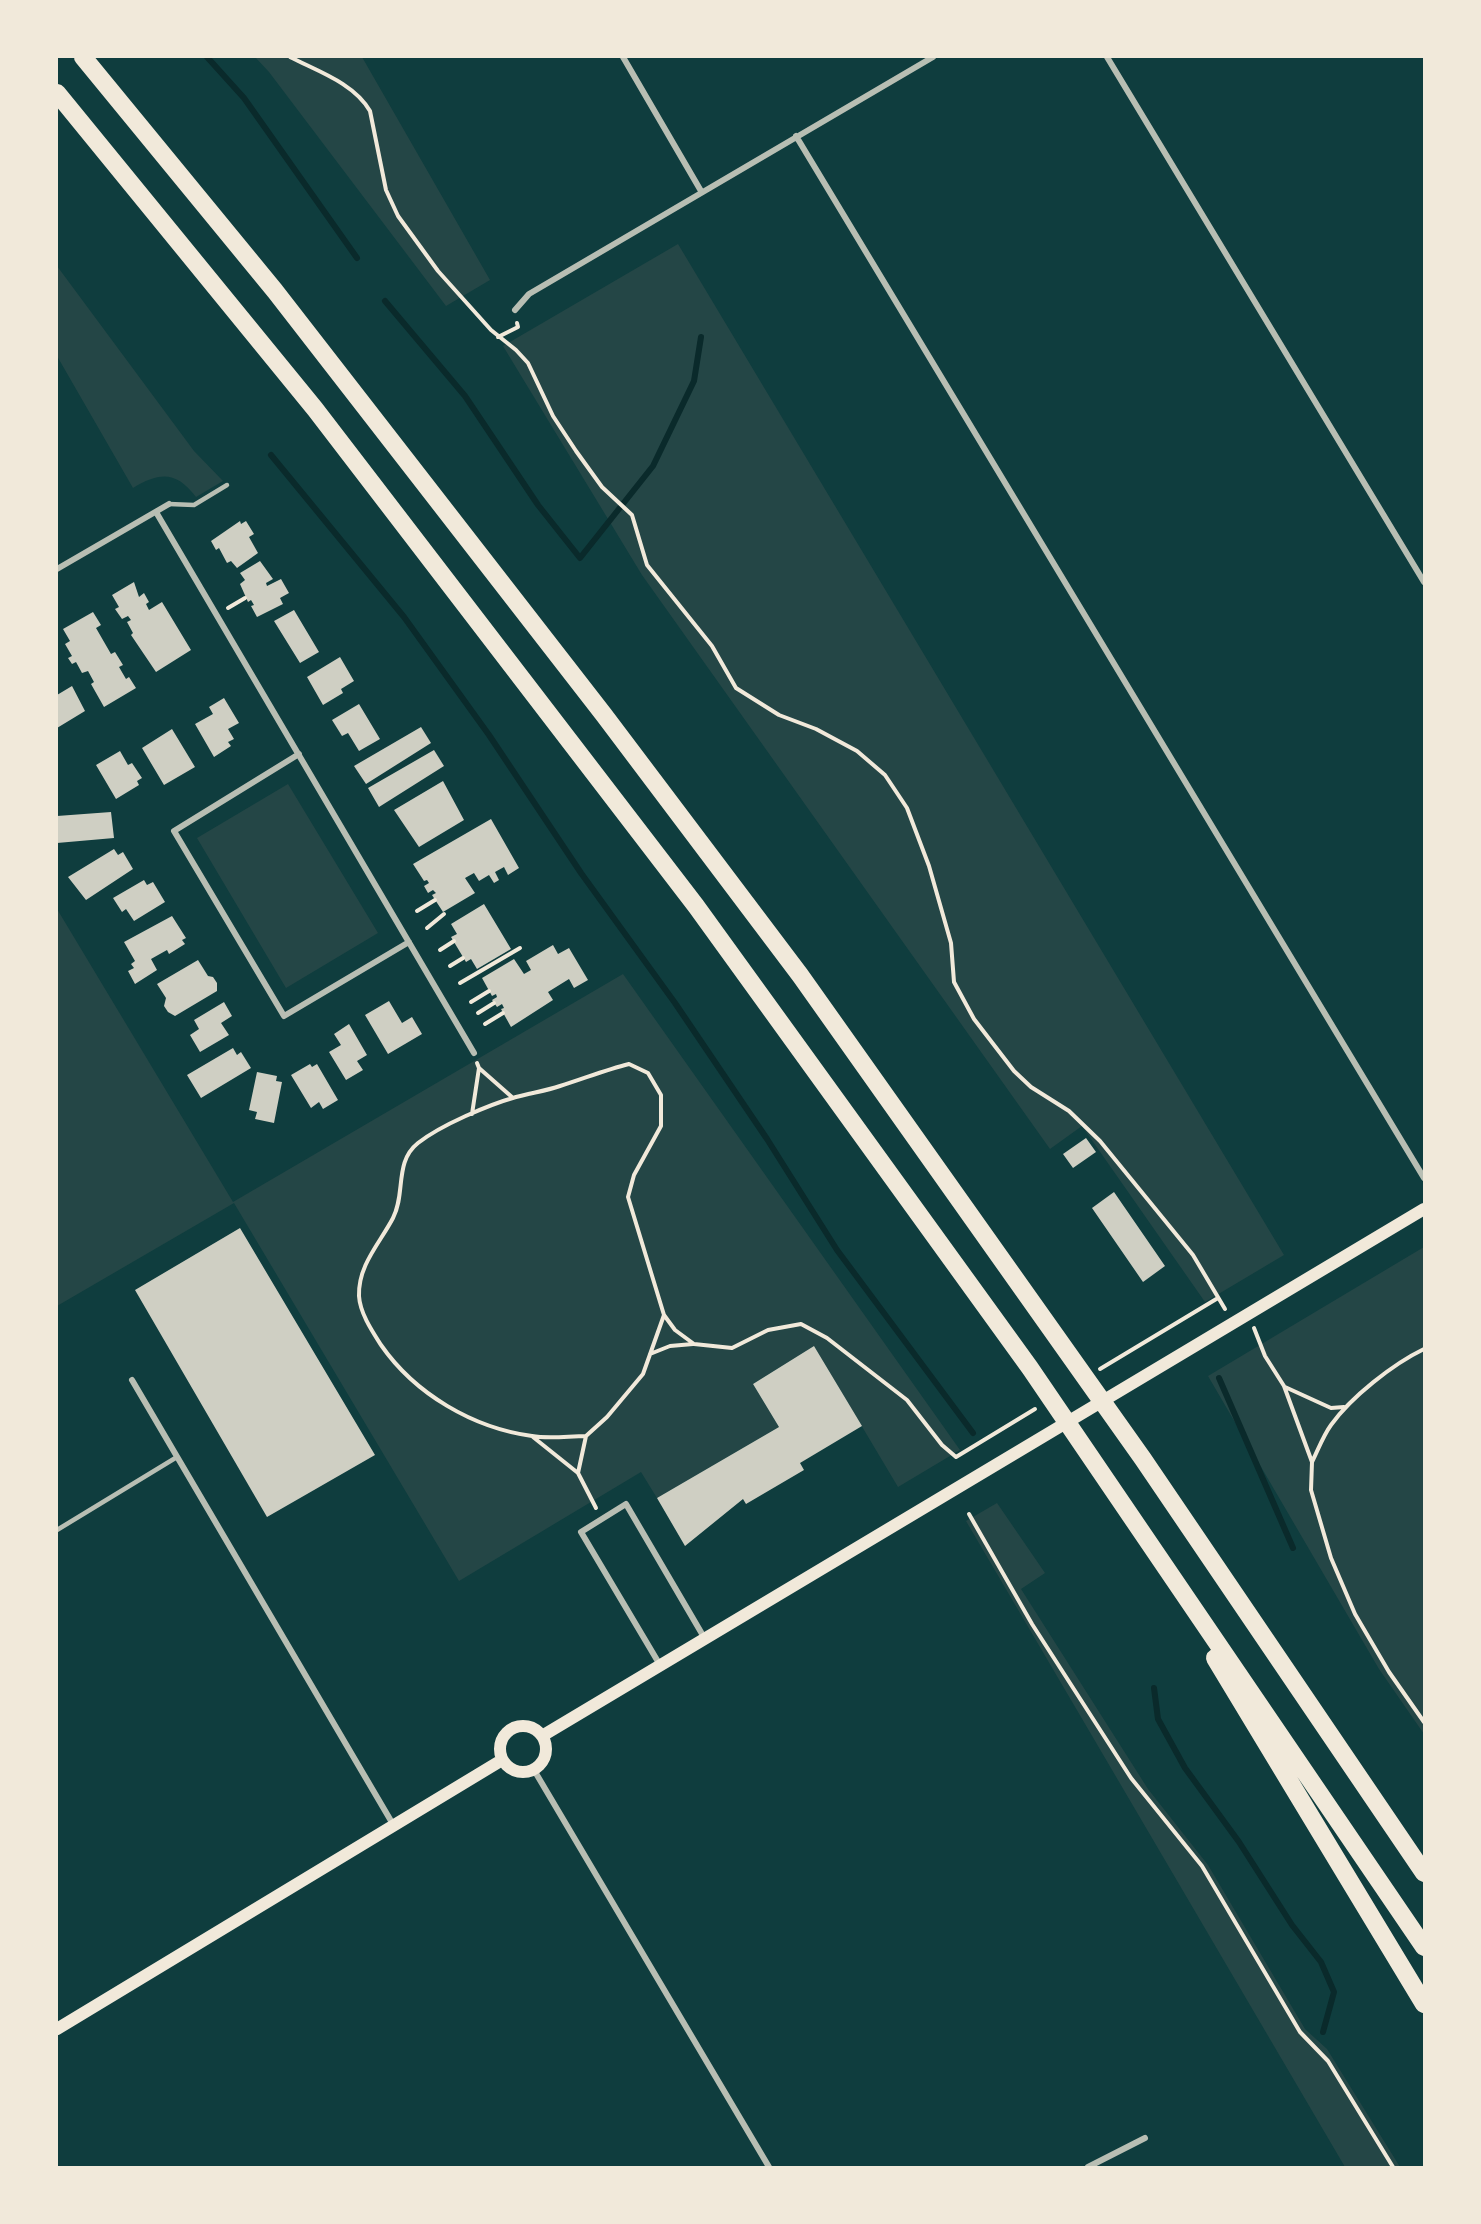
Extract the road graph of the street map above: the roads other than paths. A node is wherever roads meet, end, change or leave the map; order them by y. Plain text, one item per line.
1 (83, 57) edge
2 (623, 57) edge
3 (933, 57) edge
4 (1107, 57) edge
5 (57, 93) edge
6 (796, 136) junction
7 (701, 191) junction
8 (515, 310) road end
9 (227, 485) dead end
10 (169, 504) joint
11 (156, 512) junction
12 (57, 569) edge
13 (1424, 582) edge
14 (299, 754) junction
15 (409, 942) junction
16 (474, 1053) road end
17 (1424, 1178) edge
18 (1424, 1209) edge
19 (132, 1380) dead end
20 (177, 1457) junction
21 (1106, 1479) junction
22 (57, 1530) edge
23 (705, 1639) junction
24 (661, 1666) junction
25 (542, 1736) junction
26 (502, 1760) junction
27 (534, 1770) junction
28 (394, 1826) junction
29 (1424, 1873) edge
30 (1424, 1947) edge
31 (1424, 2004) edge
32 (57, 2028) edge
33 (1146, 2138) dead end
34 (769, 2167) edge
35 (1088, 2167) edge

1 - 29 highway
2 - 7 street
3 - 6 street
4 - 13 street
5 - 21 highway
6 - 7 street
6 - 17 street
7 - 8 street
9 - 10 lane
10 - 11 street
11 - 12 street
11 - 14 street
14 - 15 street
14 - 15 street
15 - 16 street
18 - 23 main road
19 - 20 street
20 - 22 lane
20 - 28 street
21 - 30 highway
21 - 31 highway
23 - 24 main road
23 - 24 street
24 - 25 main road
25 - 26 main road
25 - 27 main road
26 - 27 main road
26 - 28 main road
27 - 34 street
28 - 32 main road
33 - 35 street

